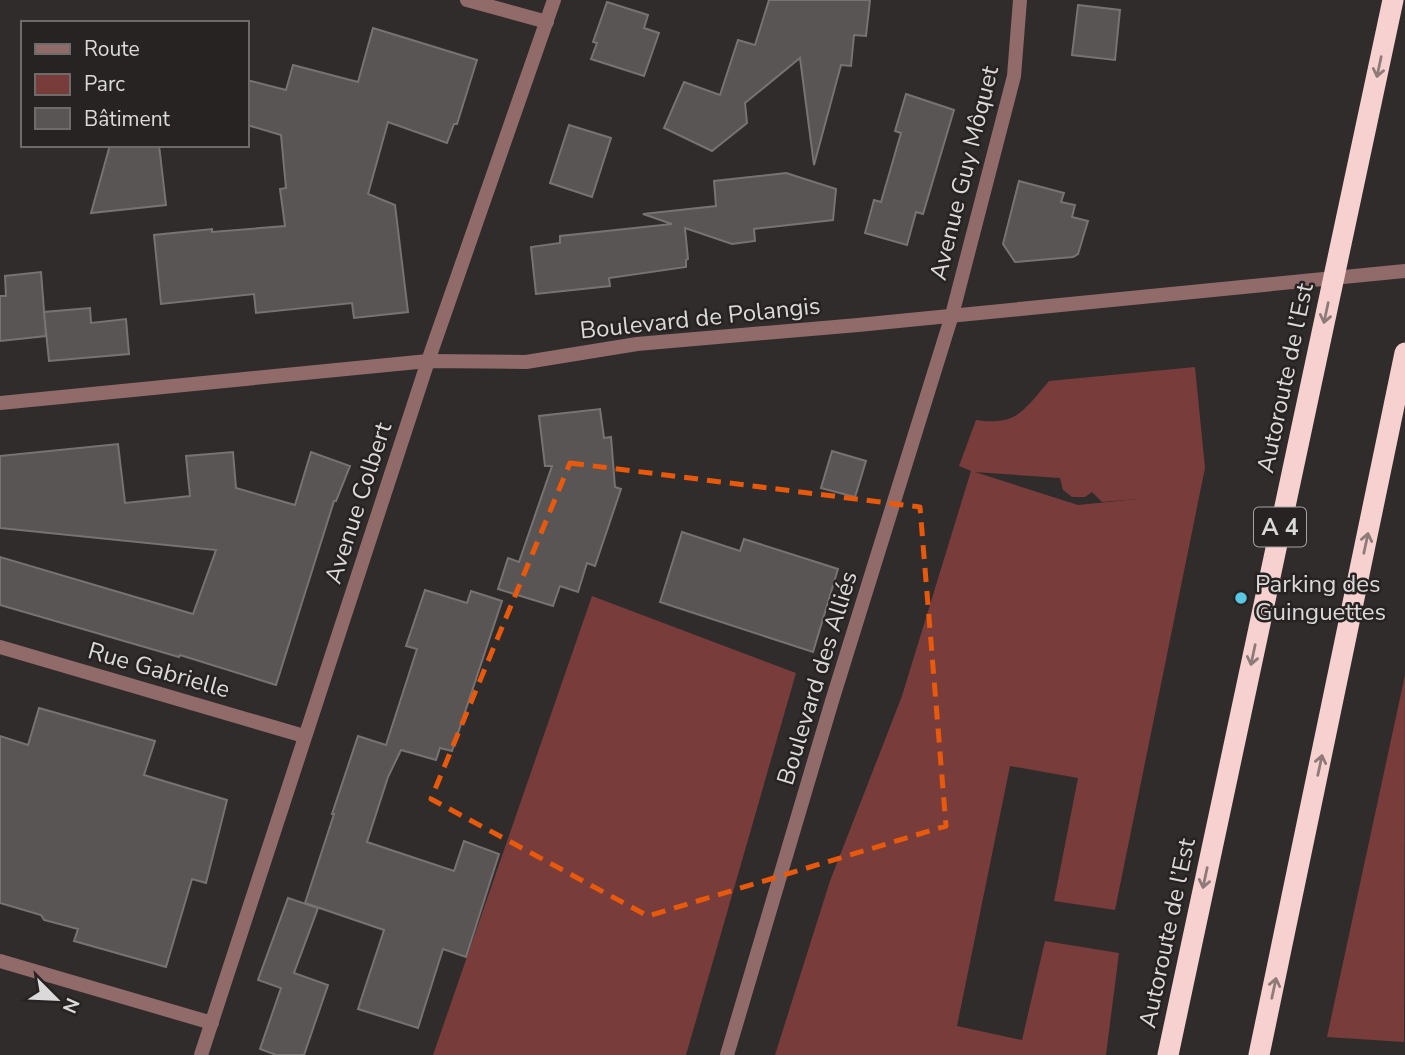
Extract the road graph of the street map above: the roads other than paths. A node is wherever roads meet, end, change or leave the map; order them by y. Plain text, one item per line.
1 (467, 0) edge
2 (554, 0) edge
3 (1020, 0) edge
4 (1393, 0) edge
5 (547, 22) junction
6 (1405, 271) edge
7 (952, 315) junction
8 (1405, 353) edge
9 (428, 361) junction
10 (0, 403) edge
11 (0, 647) edge
12 (304, 736) junction
13 (0, 961) edge
14 (212, 1023) junction
15 (201, 1055) edge
16 (727, 1055) edge
17 (1168, 1055) edge
18 (1259, 1055) edge

1 - 5 street
2 - 5 street, Avenue Colbert
3 - 7 street, Avenue Guy Môquet
4 -> 17 highway, Autoroute de l’Est / A 4, bridge
5 - 9 street, Avenue Colbert
6 - 7 street, Boulevard de Polangis
7 - 9 street, Boulevard de Polangis
7 - 16 street, Boulevard des Alliés
18 -> 8 highway
9 - 10 street, Boulevard de Polangis
9 - 12 street, Avenue Colbert
11 - 12 street, Rue Gabrielle
12 - 14 street, Avenue Colbert
13 - 14 street
14 - 15 street, Avenue Colbert

